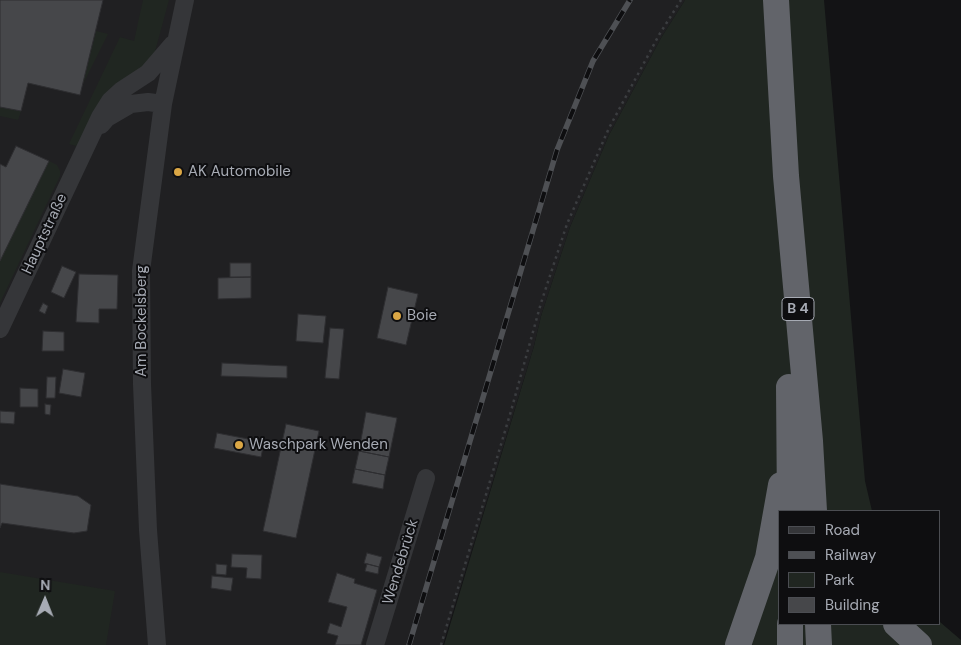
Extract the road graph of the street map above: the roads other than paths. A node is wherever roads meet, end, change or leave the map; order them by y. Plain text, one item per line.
1 (185, 0) edge
2 (776, 0) edge
3 (176, 40) junction
4 (162, 104) junction
5 (91, 140) junction
6 (0, 328) edge
7 (800, 441) junction
8 (426, 478) dead end
9 (781, 510) edge
10 (790, 510) edge
11 (814, 510) edge
12 (829, 510) edge
13 (778, 521) edge
14 (790, 625) edge
15 (818, 625) edge
16 (897, 625) edge
17 (157, 645) edge
18 (375, 645) edge
19 (738, 645) edge
20 (790, 645) edge
21 (818, 645) edge
22 (919, 645) edge

1 - 3 street, Am Bockelsberg
2 - 7 highway, B 4
3 - 4 street, Am Bockelsberg
3 - 5 street, Hauptstraße
4 - 5 street, Hauptstraße
4 - 17 street, Am Bockelsberg
5 - 6 street, Hauptstraße
7 - 9 highway
7 - 10 highway, B 4
7 - 11 highway, B 4
7 - 12 highway
8 - 18 street, Wendebrück
13 - 19 highway
14 - 20 highway
15 - 21 highway
16 - 22 highway

